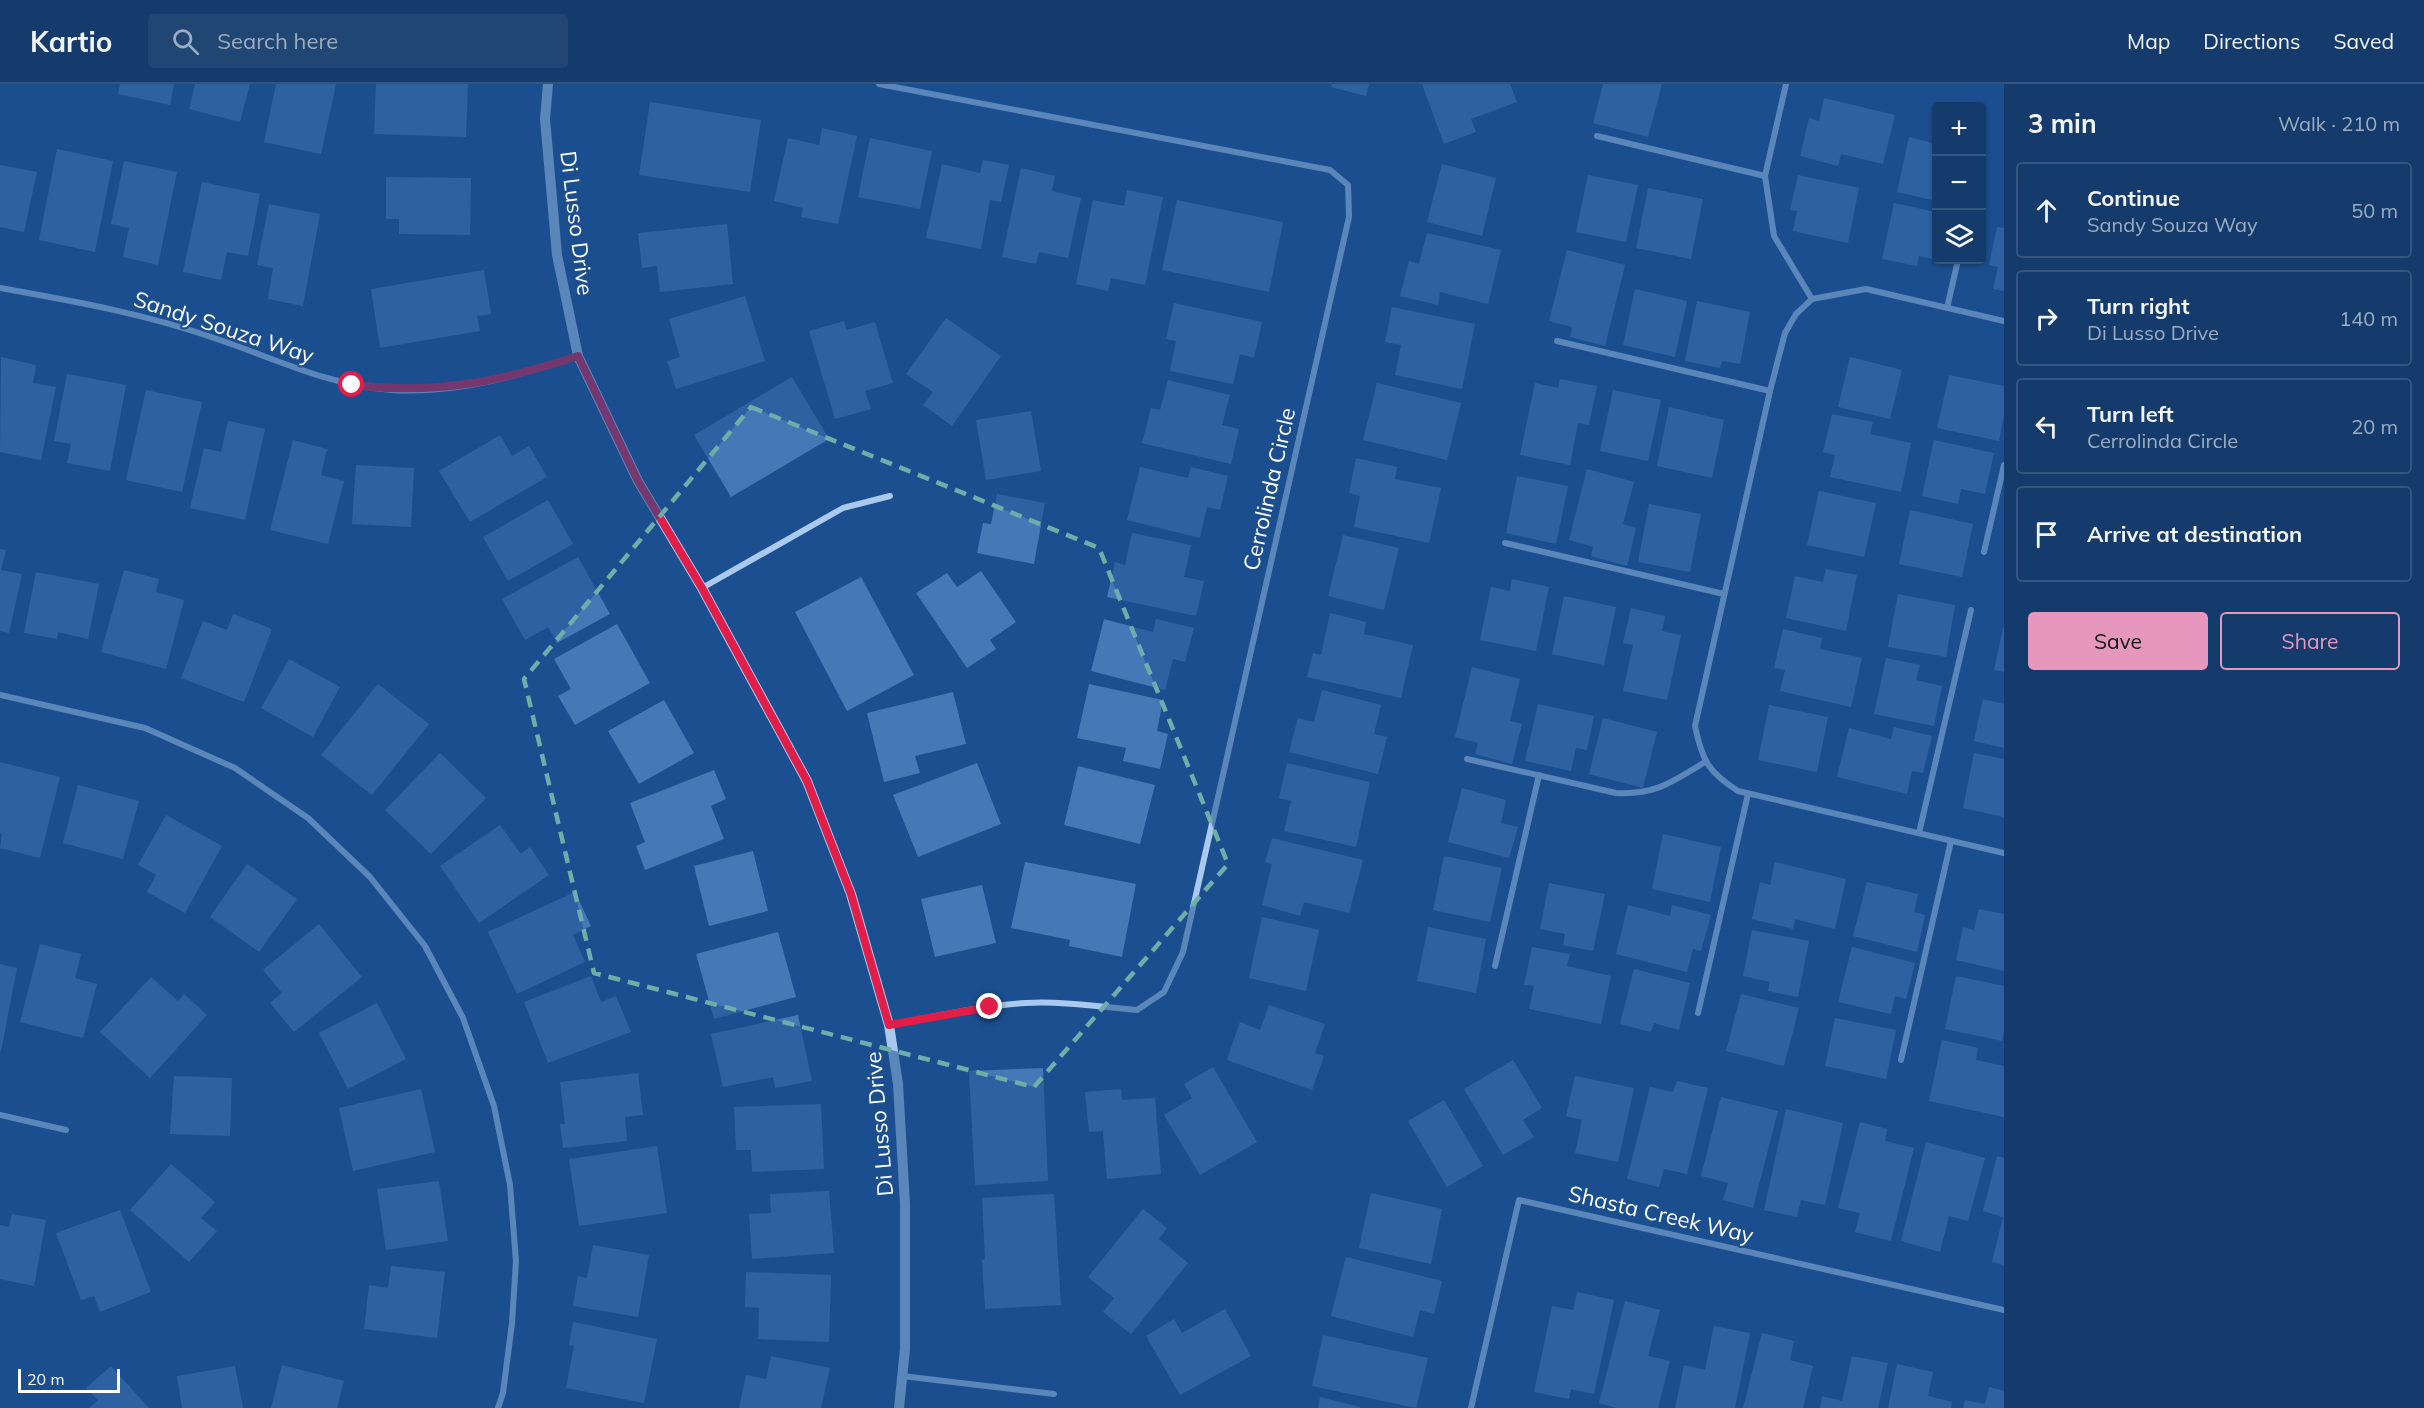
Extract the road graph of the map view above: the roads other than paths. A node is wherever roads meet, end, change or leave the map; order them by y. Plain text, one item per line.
1 (548, 84) edge
2 (879, 84) edge
3 (1786, 84) edge
4 (1597, 136) dead end
5 (1765, 176) junction
6 (1957, 264) edge
7 (0, 288) edge
8 (1812, 299) junction
9 (1947, 308) junction
10 (2004, 321) edge
11 (1557, 341) dead end
12 (578, 356) junction
13 (1770, 390) junction
14 (2004, 465) edge
15 (890, 496) dead end
16 (1505, 543) dead end
17 (1984, 552) dead end
18 (702, 588) junction
19 (1724, 594) junction
20 (1971, 610) dead end
21 (0, 695) edge
22 (1467, 759) dead end
23 (1705, 762) junction
24 (1539, 775) junction
25 (1748, 794) junction
26 (1919, 833) junction
27 (1951, 841) junction
28 (2004, 853) edge
29 (1495, 966) dead end
30 (1698, 1013) dead end
31 (889, 1025) junction
32 (1901, 1060) dead end
33 (0, 1115) edge
34 (66, 1130) dead end
35 (2004, 1310) edge
36 (902, 1376) junction
37 (1054, 1394) dead end
38 (498, 1408) edge
39 (899, 1408) edge
40 (1471, 1408) edge

1 - 12 street, Di Lusso Drive
2 - 31 street, Cerrolinda Circle
3 - 5 street
4 - 5 street
5 - 8 street
6 - 9 street
7 - 12 street, Sandy Souza Way
8 - 9 street
8 - 13 street
9 - 10 street
11 - 13 street
12 - 18 street, Di Lusso Drive
13 - 19 street
14 - 17 street
15 - 18 street
16 - 19 street
18 - 31 street, Di Lusso Drive
19 - 23 street
20 - 26 street
21 - 38 street
22 - 24 street
23 - 24 street
23 - 25 street
24 - 29 street
25 - 26 street
25 - 30 street
26 - 27 street
27 - 28 street
27 - 32 street
31 - 36 street, Di Lusso Drive
33 - 34 street
35 - 40 street, Shasta Creek Way
36 - 37 street
36 - 39 street, Di Lusso Drive

